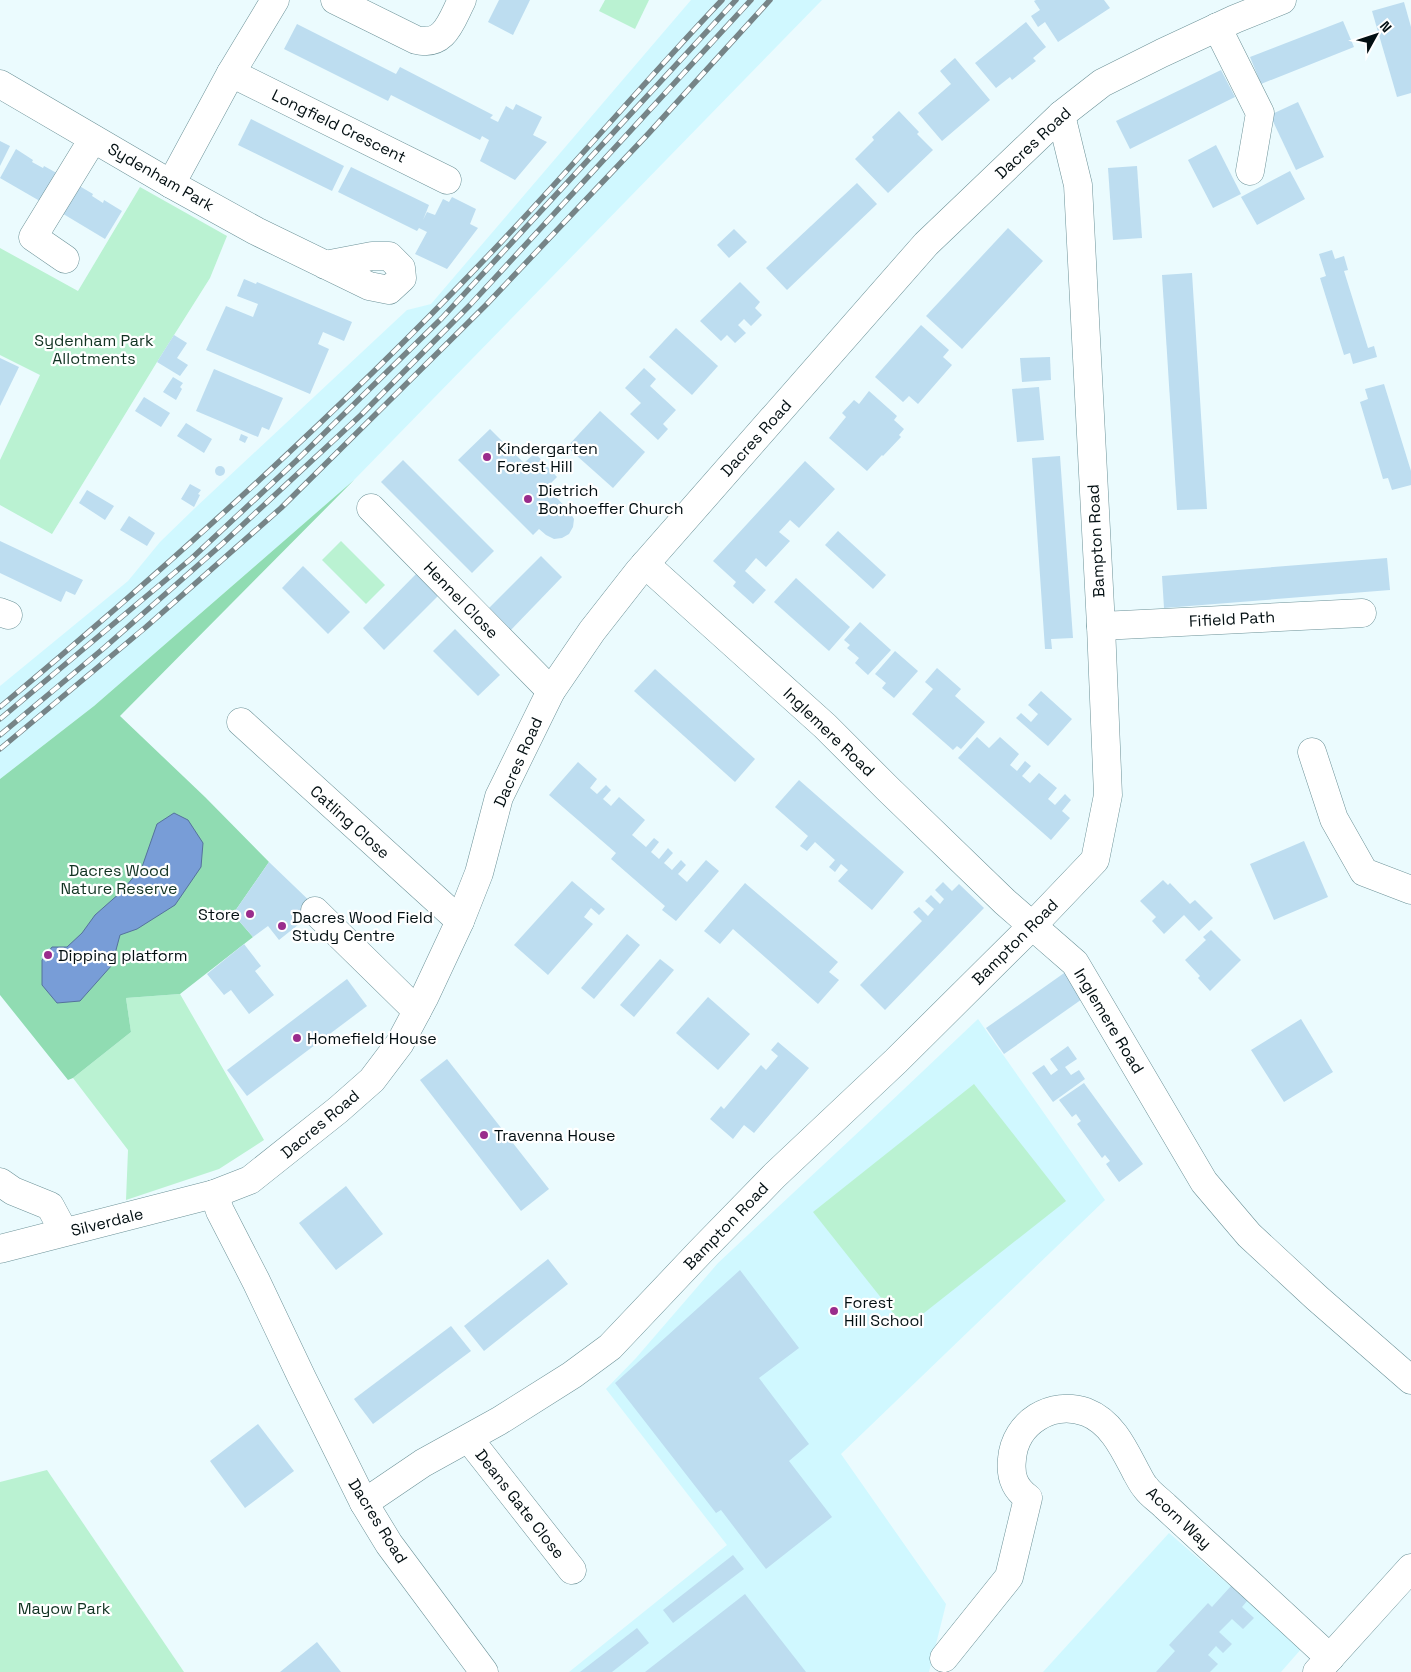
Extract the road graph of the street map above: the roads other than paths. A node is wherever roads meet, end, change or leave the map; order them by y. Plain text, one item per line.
1 (275, 0) edge
2 (335, 0) edge
3 (462, 0) edge
4 (1282, 0) edge
5 (1217, 28) junction
6 (231, 73) junction
7 (0, 84) edge
8 (1062, 115) junction
9 (93, 138) junction
10 (1250, 171) dead end
11 (447, 180) dead end
12 (171, 184) junction
13 (65, 259) dead end
14 (325, 265) dead end
15 (371, 508) dead end
16 (645, 564) junction
17 (1362, 613) dead end
18 (1101, 626) junction
19 (551, 691) junction
20 (242, 722) dead end
21 (1312, 752) dead end
22 (1411, 890) edge
23 (315, 911) dead end
24 (460, 922) junction
25 (1033, 925) junction
26 (417, 1011) junction
27 (4, 1190) edge
28 (214, 1194) junction
29 (64, 1232) junction
30 (0, 1250) edge
31 (1411, 1380) edge
32 (469, 1439) junction
33 (364, 1503) junction
34 (1411, 1568) edge
35 (572, 1570) dead end
36 (944, 1658) dead end
37 (1324, 1665) edge
38 (484, 1672) edge

1 - 6 street
2 - 3 street
4 - 5 street, Dacres Road
5 - 8 street, Dacres Road
5 - 10 street
6 - 11 street, Longfield Crescent
6 - 12 street
7 - 9 street, Sydenham Park
8 - 16 street, Dacres Road
8 - 18 street, Bampton Road
9 - 12 street, Sydenham Park
9 - 13 street
12 - 14 street, Sydenham Park
15 - 19 street, Hennel Close
16 - 19 street, Dacres Road
16 - 25 street, Inglemere Road
17 - 18 street, Fifield Path
18 - 25 street, Bampton Road
19 - 24 street, Dacres Road
20 - 24 street, Catling Close
21 - 22 street
23 - 26 street
24 - 26 street, Dacres Road
25 - 31 street, Inglemere Road
25 - 32 street, Bampton Road
26 - 28 street, Dacres Road
27 - 29 street
28 - 29 street, Silverdale
28 - 33 street, Dacres Road
29 - 30 street, Silverdale
32 - 33 street, Bampton Road
32 - 35 street, Deans Gate Close
33 - 38 street, Dacres Road
34 - 37 street
36 - 37 street, Acorn Way

